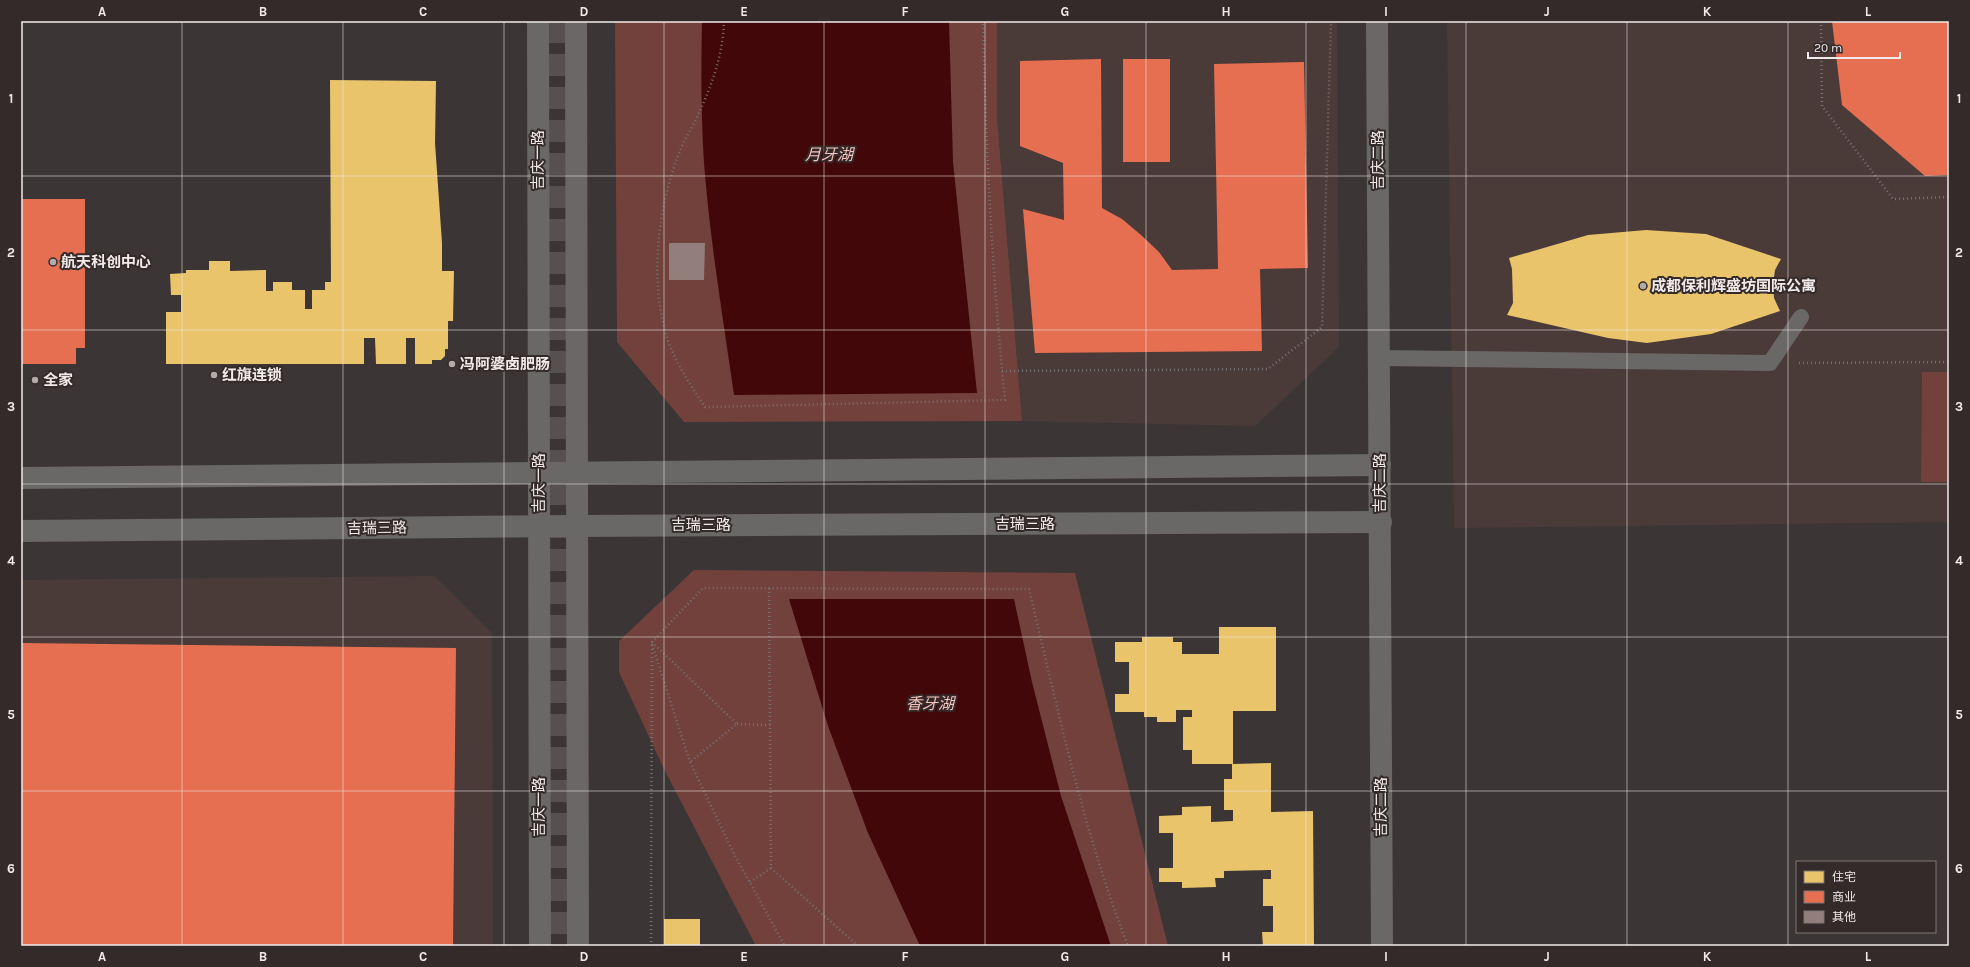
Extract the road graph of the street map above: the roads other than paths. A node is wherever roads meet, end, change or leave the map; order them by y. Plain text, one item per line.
1 (538, 21) edge
2 (576, 21) edge
3 (1377, 21) edge
4 (1801, 317) dead end
5 (1380, 358) junction
6 (1380, 465) junction
7 (577, 472) junction
8 (539, 473) junction
9 (21, 478) edge
10 (1380, 522) junction
11 (539, 526) junction
12 (577, 526) junction
13 (21, 531) edge
14 (540, 946) edge
15 (578, 946) edge
16 (1382, 946) edge

1 - 8 street, 吉庆一路
2 - 7 street
3 - 5 street, 吉庆二路
4 - 5 lane
5 - 6 street, 吉庆二路
6 - 7 street
6 - 10 street, 吉庆二路
7 - 8 street
7 - 12 street
8 - 9 street
8 - 11 street, 吉庆一路
10 - 12 street, 吉瑞三路
10 - 16 street, 吉庆二路
11 - 12 street, 吉瑞三路
11 - 13 street, 吉瑞三路
11 - 14 street, 吉庆一路
12 - 15 street

